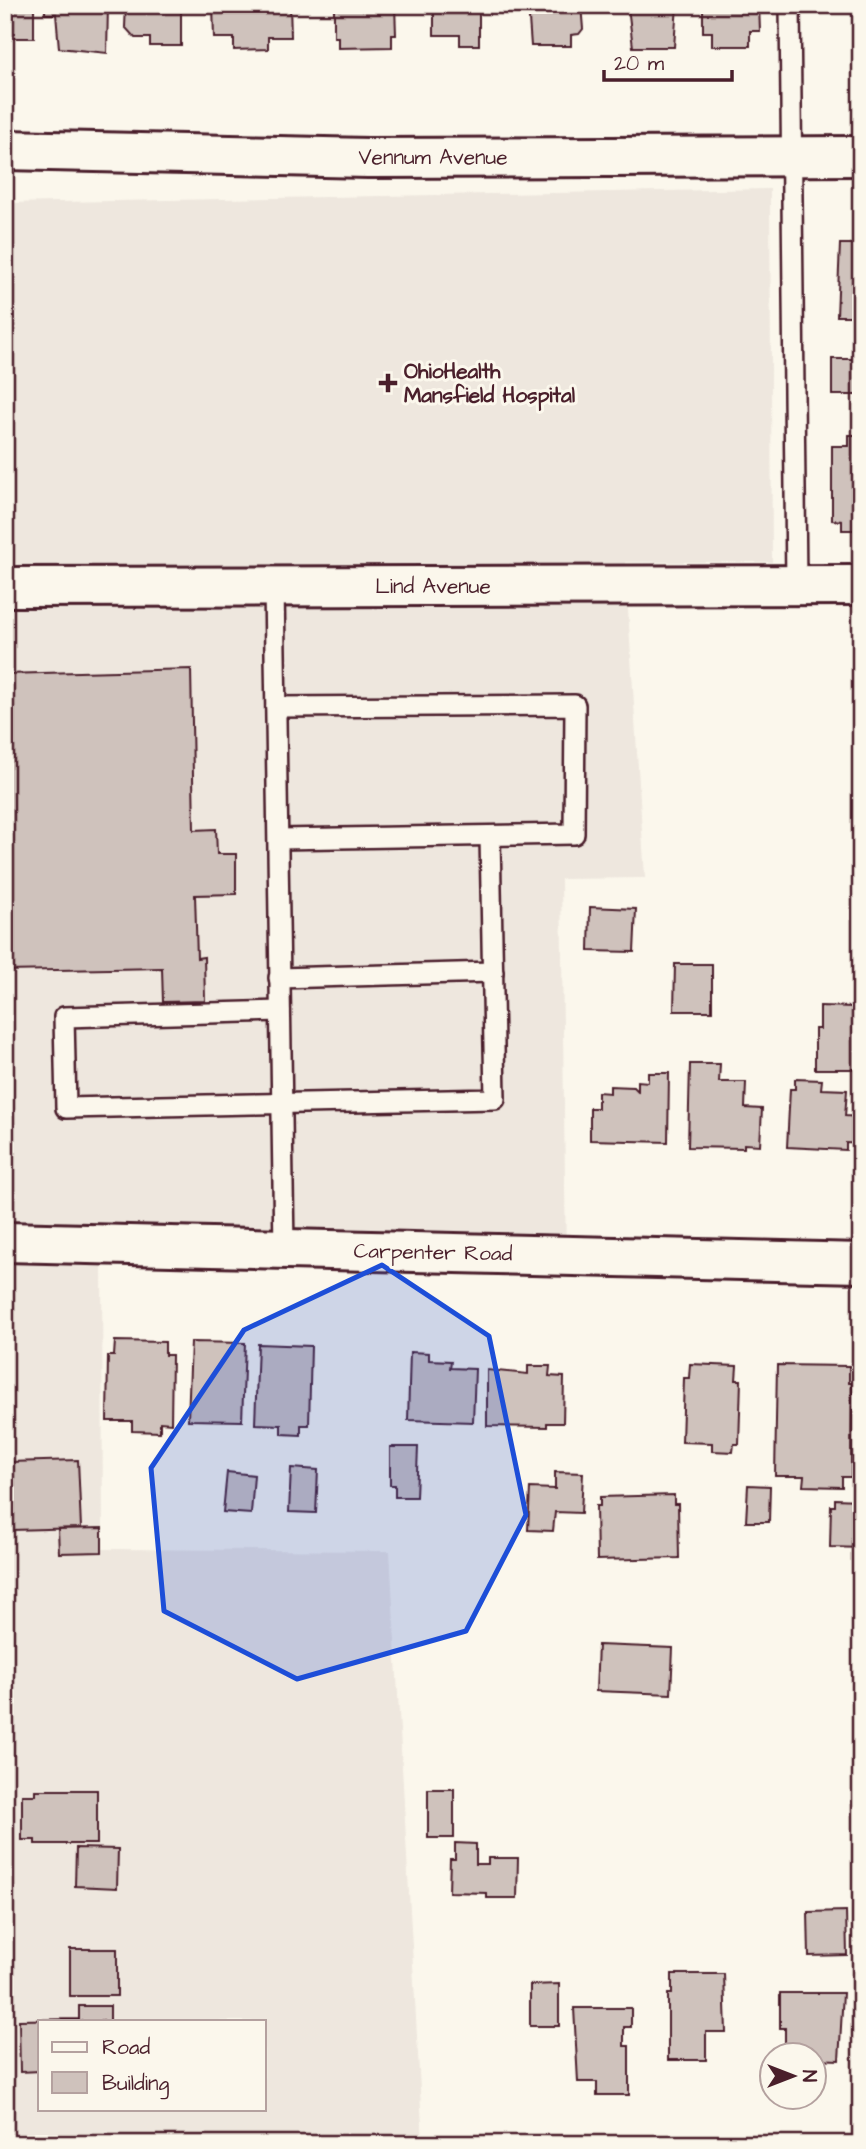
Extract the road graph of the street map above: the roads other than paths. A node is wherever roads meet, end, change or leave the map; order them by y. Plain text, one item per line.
1 (790, 5) edge
2 (5, 150) edge
3 (861, 156) edge
4 (792, 157) junction
5 (796, 585) junction
6 (861, 585) edge
7 (5, 587) edge
8 (275, 587) junction
9 (276, 707) junction
10 (490, 836) junction
11 (279, 839) junction
12 (493, 972) junction
13 (279, 978) junction
14 (280, 1011) junction
15 (282, 1104) junction
16 (5, 1242) edge
17 (284, 1249) junction
18 (861, 1262) edge

1 - 4 lane
2 - 4 street, Vennum Avenue
3 - 4 street, Vennum Avenue
4 - 5 lane
5 - 6 street, Lind Avenue
5 - 8 street, Lind Avenue
7 - 8 street, Lind Avenue
8 - 9 lane
9 - 10 lane
9 - 11 lane
10 - 11 lane
10 - 12 lane
11 - 13 lane
12 - 13 lane
12 - 15 lane
13 - 14 lane
14 - 15 lane
14 - 15 lane
15 - 17 lane
16 - 17 street, Carpenter Road
17 - 18 street, Carpenter Road

